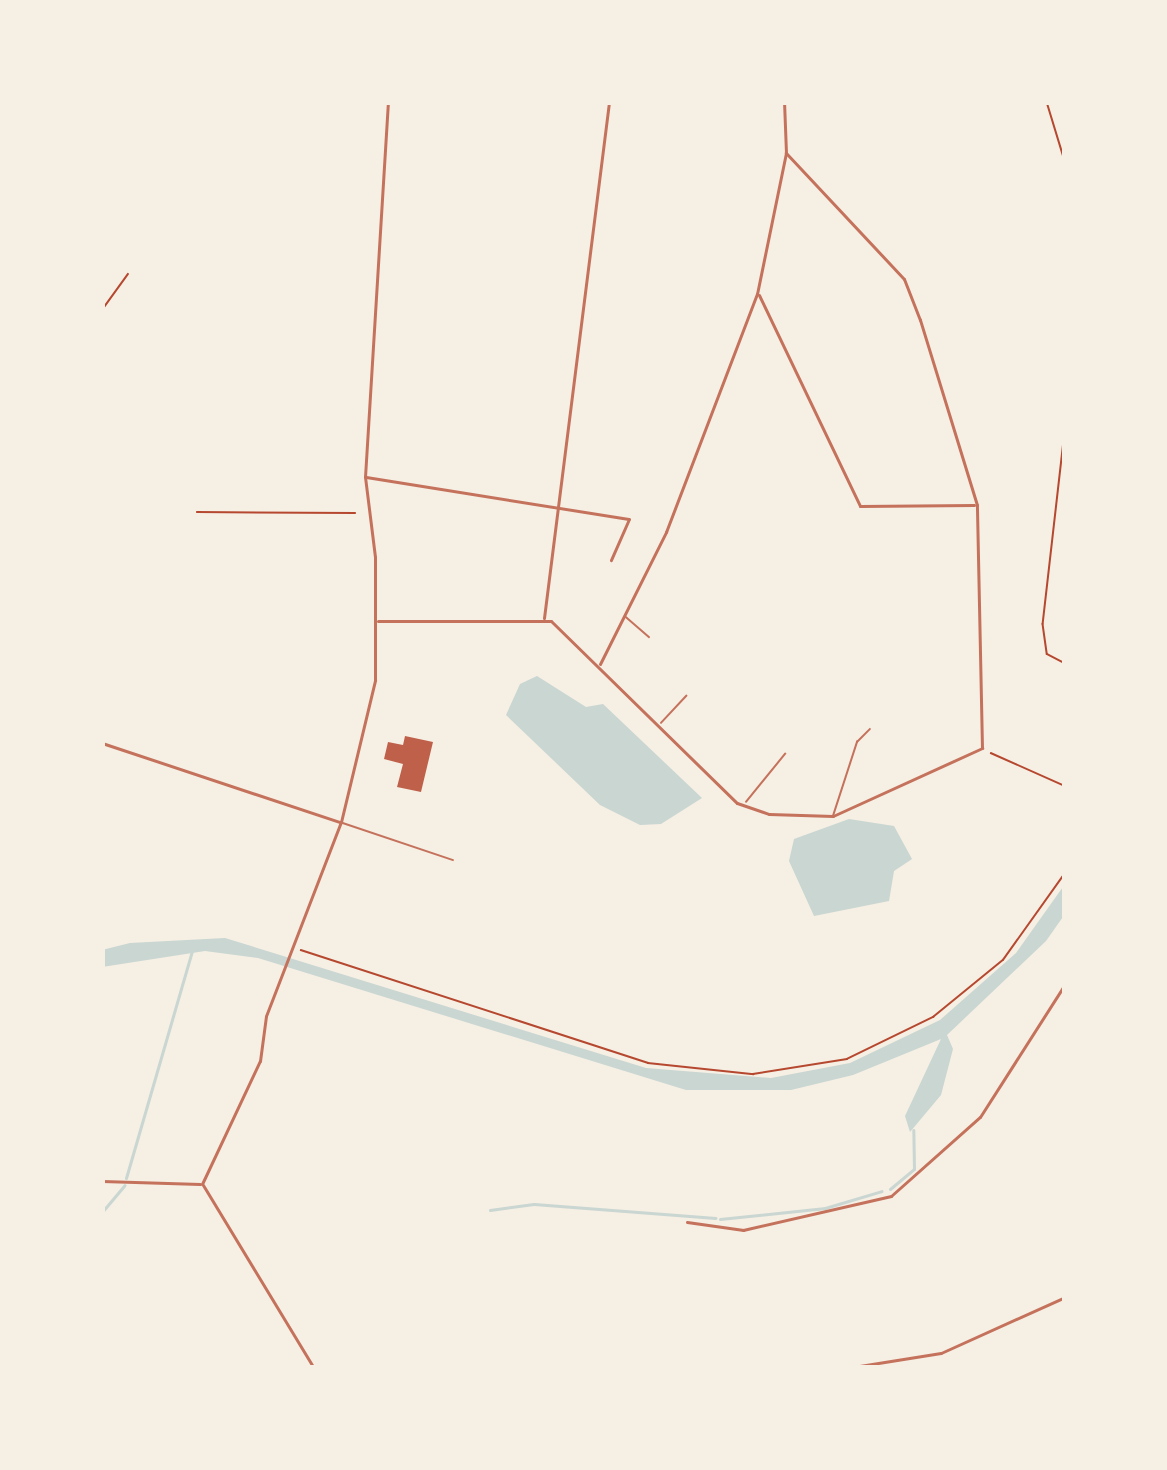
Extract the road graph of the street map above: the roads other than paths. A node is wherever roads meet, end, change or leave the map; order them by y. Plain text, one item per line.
1 (388, 102) edge
2 (609, 102) edge
3 (784, 102) edge
4 (786, 153) junction
5 (757, 294) junction
6 (364, 477) junction
7 (977, 505) junction
8 (557, 506) junction
9 (611, 560) dead end
10 (624, 615) junction
11 (378, 621) junction
12 (544, 621) junction
13 (649, 638) dead end
14 (600, 665) junction
15 (686, 696) dead end
16 (658, 726) junction
17 (870, 729) dead end
18 (102, 743) edge
19 (784, 754) dead end
20 (742, 806) junction
21 (832, 816) junction
22 (341, 822) junction
23 (453, 860) dead end
24 (1065, 984) edge
25 (102, 1181) edge
26 (202, 1184) junction
27 (687, 1222) dead end
28 (1065, 1297) edge
29 (314, 1368) edge
30 (847, 1368) edge

1 - 6 street
2 - 8 street
3 - 4 street
4 - 5 street
4 - 7 street
5 - 7 street
5 - 10 street
6 - 8 street
6 - 11 street
7 - 21 street
8 - 9 street
8 - 12 street
10 - 13 lane
10 - 14 street
11 - 12 street
11 - 22 street
12 - 14 street
14 - 16 street
15 - 16 lane
16 - 20 street
17 - 21 lane
18 - 22 street
19 - 20 lane
20 - 21 street
22 - 23 lane
22 - 26 street
24 - 27 street
25 - 26 street
26 - 29 street
28 - 30 street

